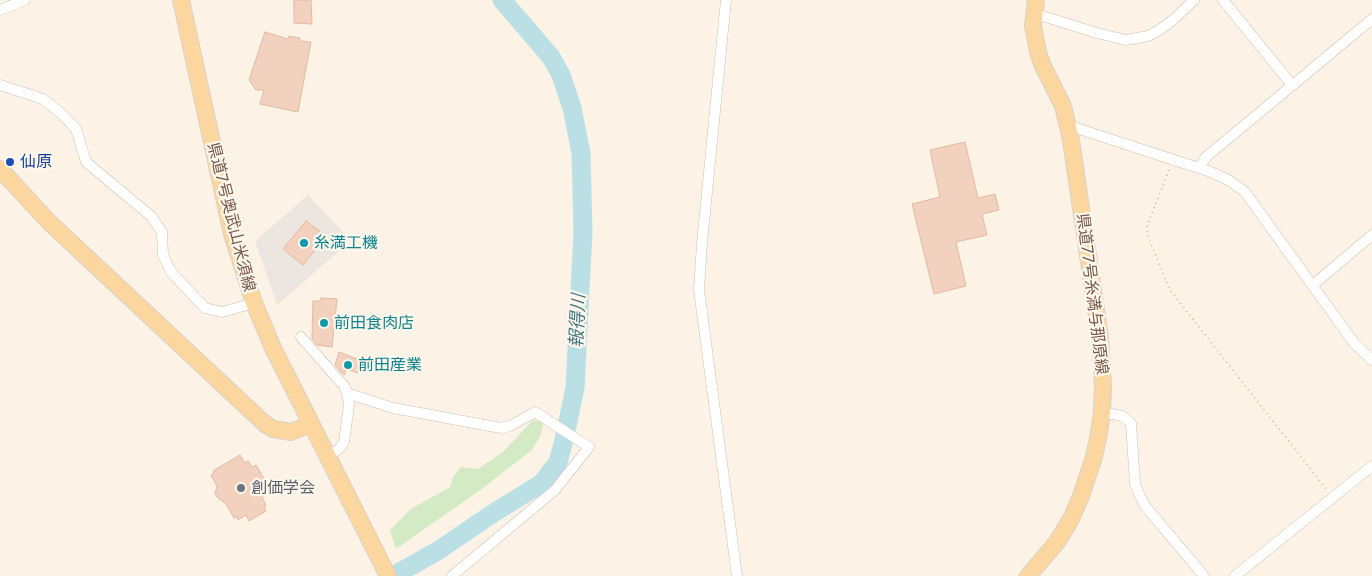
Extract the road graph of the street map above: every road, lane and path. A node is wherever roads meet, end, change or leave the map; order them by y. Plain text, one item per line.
1 (25, 0) edge
2 (182, 0) edge
3 (726, 0) edge
4 (1194, 0) edge
5 (1223, 0) edge
6 (1034, 6) edge
7 (0, 10) edge
8 (1372, 19) edge
9 (0, 85) edge
10 (1292, 85) junction
11 (1069, 130) junction
12 (1173, 159) junction
13 (1199, 168) junction
14 (0, 169) edge
15 (1372, 235) edge
16 (1313, 285) junction
17 (254, 303) junction
18 (301, 337) dead end
19 (1372, 360) edge
20 (347, 394) junction
21 (1102, 412) junction
22 (311, 424) junction
23 (328, 456) junction
24 (1372, 466) edge
25 (1333, 498) junction
26 (388, 576) edge
27 (452, 576) edge
28 (737, 576) edge
29 (1028, 576) edge
30 (1204, 576) edge
31 (1235, 576) edge

1 - 7 street
2 - 17 main road, 県道7号奥武山米須線
3 - 28 street
4 - 6 street
5 - 10 street
6 - 11 main road, 県道77号糸満与那原線
8 - 10 street
9 - 17 street
10 - 13 street
11 - 12 street
11 - 21 main road, 県道77号糸満与那原線
12 - 13 street
12 - 25 path
13 - 16 street
14 - 22 main road
15 - 16 street
16 - 19 street
17 - 22 main road, 県道7号奥武山米須線
18 - 20 street
20 - 23 street
20 - 27 street
21 - 29 main road, 県道77号糸満与那原線
21 - 30 street
22 - 23 main road, 県道7号奥武山米須線
23 - 26 main road, 県道7号奥武山米須線
24 - 25 street
25 - 31 street

